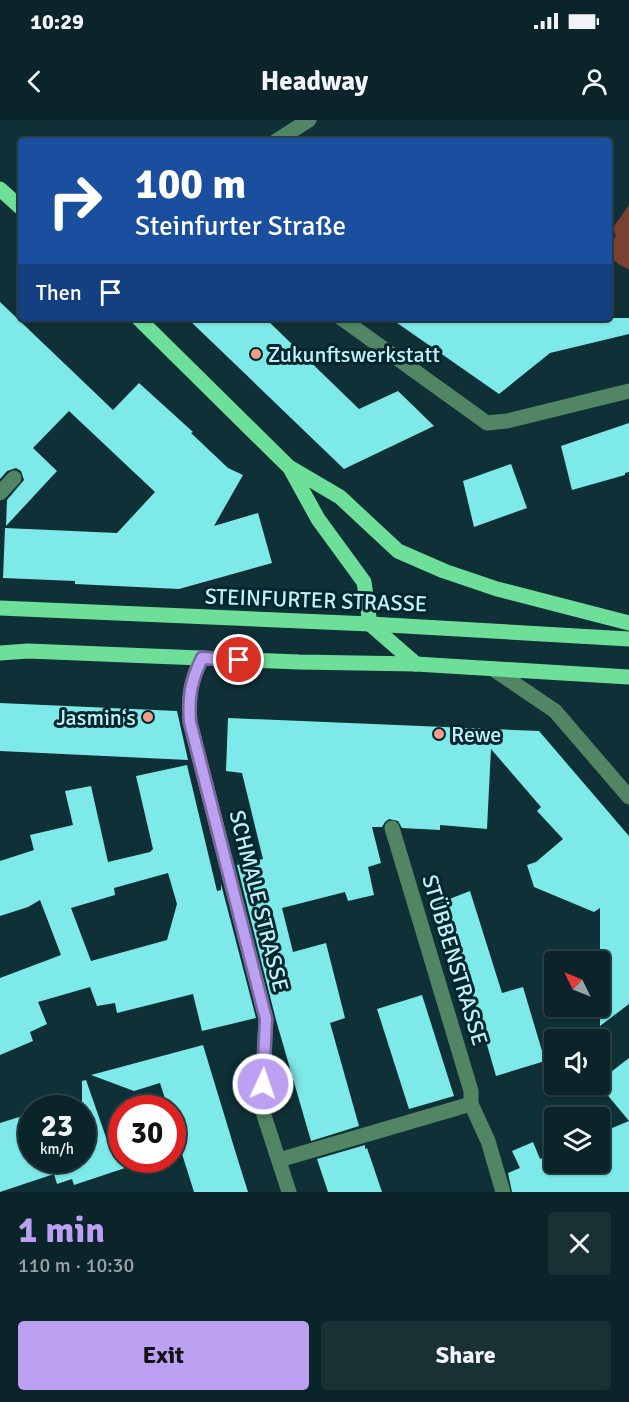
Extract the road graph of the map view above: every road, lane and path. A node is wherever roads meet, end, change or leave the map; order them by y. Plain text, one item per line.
1 (309, 120) edge
2 (281, 138) edge
3 (0, 189) edge
4 (18, 205) edge
5 (141, 321) edge
6 (345, 321) edge
7 (629, 391) edge
8 (289, 467) junction
9 (14, 478) dead end
10 (0, 493) edge
11 (0, 608) edge
12 (629, 623) edge
13 (370, 624) junction
14 (629, 639) edge
15 (0, 653) edge
16 (202, 658) junction
17 (416, 664) junction
18 (493, 669) junction
19 (629, 677) edge
20 (629, 797) edge
21 (392, 828) dead end
22 (471, 1104) junction
23 (279, 1160) junction
24 (289, 1192) edge
25 (503, 1192) edge

1 - 2 street
3 - 4 main road
5 - 8 main road
6 - 7 street
8 - 12 main road
8 - 13 main road
9 - 10 street
11 - 13 main road, STEINFURTER STRASSE
13 - 14 main road, STEINFURTER STRASSE
13 - 17 main road
15 - 16 main road
16 - 17 main road
16 - 23 street, SCHMALE STRASSE
17 - 18 main road
18 - 19 main road
18 - 20 street
21 - 22 street, STÜBBENSTRASSE
22 - 23 street
22 - 25 street, STÜBBENSTRASSE
23 - 24 street, SCHMALE STRASSE

